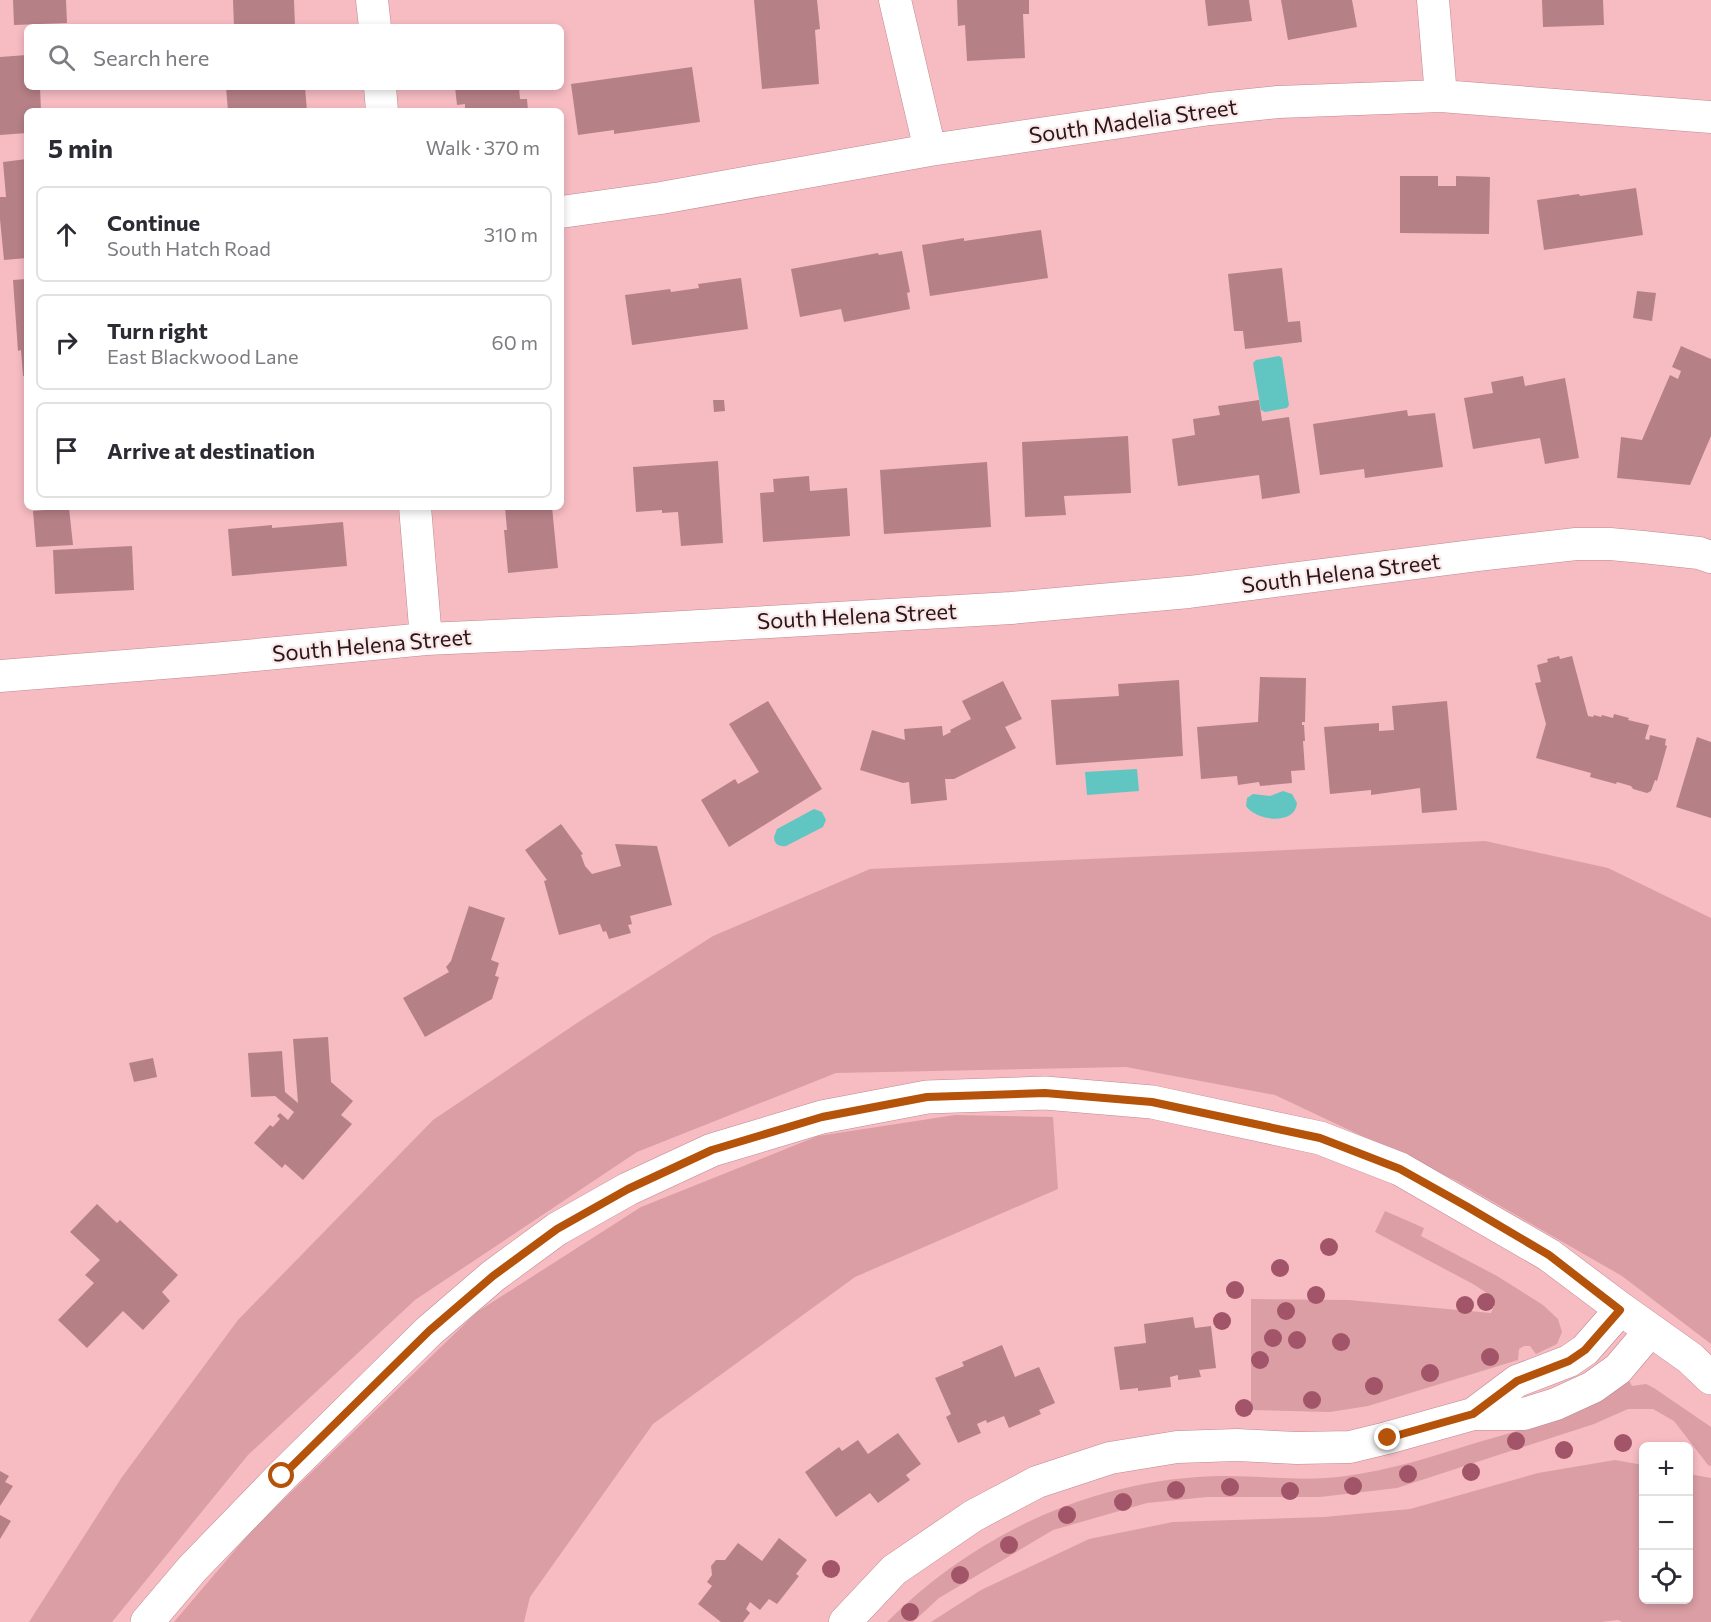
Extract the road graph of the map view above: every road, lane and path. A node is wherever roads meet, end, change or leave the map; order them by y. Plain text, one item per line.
1 (372, 0) edge
2 (895, 0) edge
3 (1433, 0) edge
4 (375, 24) edge
5 (380, 90) edge
6 (1441, 96) junction
7 (382, 108) edge
8 (1711, 117) edge
9 (930, 150) junction
10 (564, 212) edge
11 (415, 510) edge
12 (1711, 557) edge
13 (426, 639) junction
14 (0, 676) edge
15 (1620, 1310) junction
16 (1651, 1330) junction
17 (1711, 1378) edge
18 (1473, 1414) junction
19 (147, 1622) edge
20 (845, 1622) edge

1 - 4 street
2 - 9 street
3 - 6 street
5 - 7 street
6 - 8 street, South Madelia Street
6 - 9 street, South Madelia Street
9 - 10 street, South Madelia Street
11 - 13 street
12 - 13 street, South Helena Street
13 - 14 street, South Helena Street
15 - 16 main road
15 - 18 street
15 - 19 main road
16 - 17 main road
16 - 18 street
18 - 20 street

